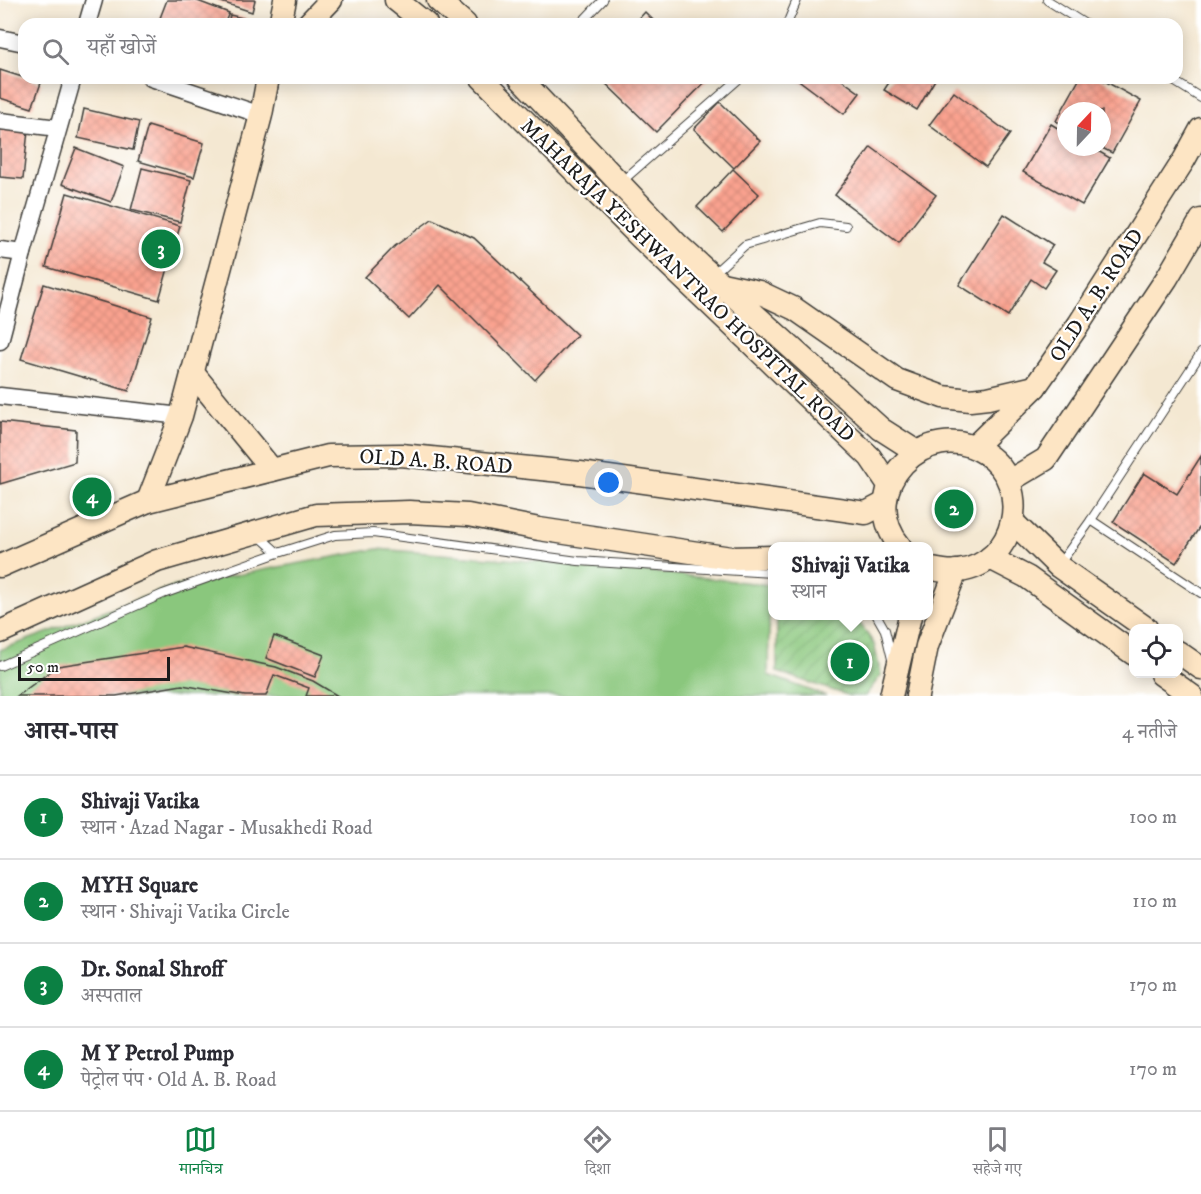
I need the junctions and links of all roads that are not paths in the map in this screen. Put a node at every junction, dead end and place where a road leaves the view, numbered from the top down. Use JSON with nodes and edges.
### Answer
{"nodes":[{"id":1,"x":94,"y":0,"type":"edge"},
{"id":2,"x":285,"y":0,"type":"edge"},
{"id":3,"x":331,"y":0,"type":"edge"},
{"id":4,"x":396,"y":0,"type":"edge"},
{"id":5,"x":438,"y":0,"type":"edge"},
{"id":6,"x":603,"y":0,"type":"edge"},
{"id":7,"x":797,"y":0,"type":"edge"},
{"id":8,"x":1047,"y":0,"type":"edge"},
{"id":9,"x":89,"y":18,"type":"edge"},
{"id":10,"x":281,"y":18,"type":"edge"},
{"id":11,"x":314,"y":18,"type":"edge"},
{"id":12,"x":418,"y":18,"type":"edge"},
{"id":13,"x":458,"y":18,"type":"edge"},
{"id":14,"x":586,"y":18,"type":"edge"},
{"id":15,"x":790,"y":18,"type":"edge"},
{"id":16,"x":1076,"y":18,"type":"edge"},
{"id":17,"x":0,"y":38,"type":"edge"},
{"id":18,"x":18,"y":42,"type":"edge"},
{"id":19,"x":71,"y":84,"type":"edge"},
{"id":20,"x":172,"y":84,"type":"edge"},
{"id":21,"x":267,"y":84,"type":"edge"},
{"id":22,"x":273,"y":84,"type":"edge"},
{"id":23,"x":488,"y":84,"type":"edge"},
{"id":24,"x":529,"y":84,"type":"edge"},
{"id":25,"x":733,"y":84,"type":"edge"},
{"id":26,"x":1179,"y":84,"type":"edge"},
{"id":27,"x":1201,"y":98,"type":"edge"},
{"id":28,"x":262,"y":110,"type":"junction"},
{"id":29,"x":0,"y":121,"type":"edge"},
{"id":30,"x":58,"y":128,"type":"junction"},
{"id":31,"x":1201,"y":129,"type":"edge"},
{"id":32,"x":620,"y":183,"type":"junction"},
{"id":33,"x":1201,"y":220,"type":"edge"},
{"id":34,"x":846,"y":226,"type":"dead end"},
{"id":35,"x":0,"y":250,"type":"edge"},
{"id":36,"x":22,"y":253,"type":"junction"},
{"id":37,"x":716,"y":280,"type":"junction"},
{"id":38,"x":0,"y":341,"type":"edge"},
{"id":39,"x":1201,"y":353,"type":"edge"},
{"id":40,"x":192,"y":372,"type":"junction"},
{"id":41,"x":1035,"y":387,"type":"junction"},
{"id":42,"x":0,"y":396,"type":"edge"},
{"id":43,"x":181,"y":416,"type":"junction"},
{"id":44,"x":974,"y":447,"type":"junction"},
{"id":45,"x":917,"y":452,"type":"junction"},
{"id":46,"x":272,"y":470,"type":"junction"},
{"id":47,"x":1009,"y":481,"type":"junction"},
{"id":48,"x":887,"y":494,"type":"junction"},
{"id":49,"x":148,"y":501,"type":"junction"},
{"id":50,"x":1091,"y":520,"type":"junction"},
{"id":51,"x":1013,"y":522,"type":"junction"},
{"id":52,"x":255,"y":532,"type":"junction"},
{"id":53,"x":897,"y":542,"type":"edge"},
{"id":54,"x":278,"y":553,"type":"junction"},
{"id":55,"x":768,"y":557,"type":"edge"},
{"id":56,"x":990,"y":558,"type":"junction"},
{"id":57,"x":0,"y":566,"type":"edge"},
{"id":58,"x":1058,"y":566,"type":"junction"},
{"id":59,"x":933,"y":569,"type":"edge"},
{"id":60,"x":956,"y":571,"type":"junction"},
{"id":61,"x":768,"y":573,"type":"edge"},
{"id":62,"x":1201,"y":593,"type":"edge"},
{"id":63,"x":880,"y":620,"type":"edge"},
{"id":64,"x":909,"y":620,"type":"edge"},
{"id":65,"x":1140,"y":624,"type":"edge"},
{"id":66,"x":0,"y":632,"type":"edge"},
{"id":67,"x":1129,"y":650,"type":"edge"},
{"id":68,"x":1183,"y":655,"type":"edge"},
{"id":69,"x":0,"y":666,"type":"edge"},
{"id":70,"x":1201,"y":668,"type":"edge"},
{"id":71,"x":896,"y":671,"type":"junction"},
{"id":72,"x":1167,"y":678,"type":"edge"},
{"id":73,"x":891,"y":696,"type":"edge"},
{"id":74,"x":918,"y":696,"type":"edge"},
{"id":75,"x":1192,"y":696,"type":"edge"}],
"edges":[{"from":1,"to":9,"type":"street"},
{"from":2,"to":10,"type":"main road"},
{"from":3,"to":11,"type":"main road"},
{"from":4,"to":12,"type":"main road"},
{"from":5,"to":13,"type":"main road"},
{"from":6,"to":14,"type":"lane"},
{"from":7,"to":15,"type":"lane"},
{"from":8,"to":16,"type":"lane"},
{"from":17,"to":18,"type":"street"},
{"from":19,"to":30,"type":"street"},
{"from":20,"to":28,"type":"street"},
{"from":21,"to":28,"type":"main road"},
{"from":22,"to":28,"type":"main road"},
{"from":23,"to":48,"type":"main road","name":"MAHARAJA YESHWANTRAO HOSPITAL ROAD"},
{"from":24,"to":32,"type":"main road","name":"MAHARAJA YESHWANTRAO HOSPITAL ROAD"},
{"from":25,"to":32,"type":"lane"},
{"from":26,"to":27,"type":"lane"},
{"from":28,"to":40,"type":"main road"},
{"from":29,"to":30,"type":"street"},
{"from":30,"to":36,"type":"street"},
{"from":31,"to":41,"type":"main road","name":"OLD A. B. ROAD"},
{"from":32,"to":37,"type":"main road","name":"MAHARAJA YESHWANTRAO HOSPITAL ROAD"},
{"from":33,"to":47,"type":"main road"},
{"from":34,"to":37,"type":"lane"},
{"from":35,"to":36,"type":"street"},
{"from":36,"to":38,"type":"street"},
{"from":37,"to":41,"type":"main road"},
{"from":37,"to":45,"type":"main road","name":"MAHARAJA YESHWANTRAO HOSPITAL ROAD"},
{"from":39,"to":50,"type":"lane"},
{"from":40,"to":43,"type":"main road"},
{"from":40,"to":46,"type":"main road"},
{"from":41,"to":44,"type":"main road","name":"OLD A. B. ROAD"},
{"from":42,"to":43,"type":"street"},
{"from":43,"to":49,"type":"main road"},
{"from":44,"to":45,"type":"main road"},
{"from":44,"to":47,"type":"main road"},
{"from":45,"to":48,"type":"main road"},
{"from":46,"to":48,"type":"main road","name":"OLD A. B. ROAD"},
{"from":46,"to":49,"type":"main road","name":"OLD A. B. ROAD"},
{"from":47,"to":51,"type":"main road"},
{"from":48,"to":53,"type":"main road"},
{"from":49,"to":57,"type":"main road","name":"OLD A. B. ROAD"},
{"from":50,"to":58,"type":"lane"},
{"from":50,"to":62,"type":"lane"},
{"from":51,"to":56,"type":"main road"},
{"from":51,"to":58,"type":"main road"},
{"from":52,"to":54,"type":"lane"},
{"from":52,"to":55,"type":"main road"},
{"from":52,"to":66,"type":"main road"},
{"from":54,"to":61,"type":"lane"},
{"from":54,"to":69,"type":"lane"},
{"from":56,"to":60,"type":"main road"},
{"from":56,"to":67,"type":"main road"},
{"from":58,"to":65,"type":"main road"},
{"from":59,"to":60,"type":"main road"},
{"from":60,"to":74,"type":"main road"},
{"from":63,"to":71,"type":"lane"},
{"from":64,"to":71,"type":"main road"},
{"from":68,"to":70,"type":"main road"},
{"from":71,"to":73,"type":"main road"},
{"from":72,"to":75,"type":"main road"}]}
